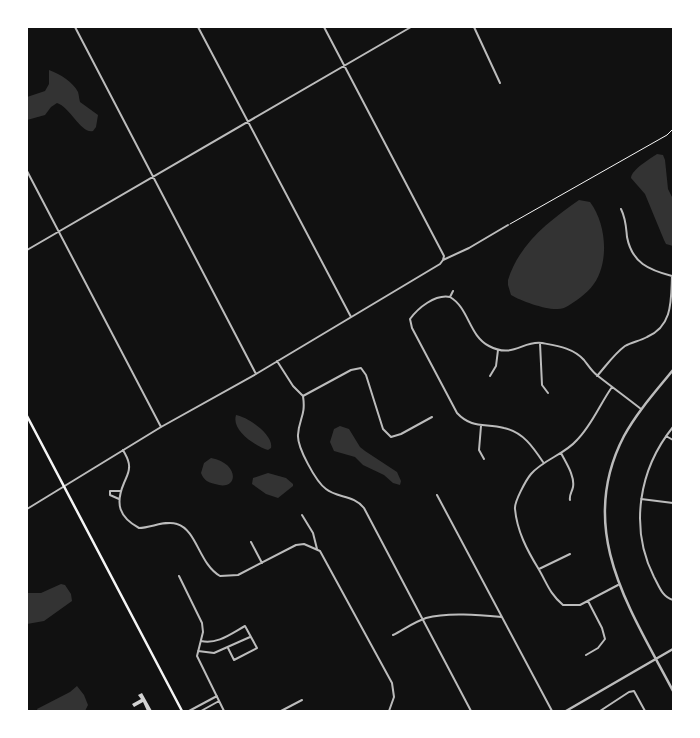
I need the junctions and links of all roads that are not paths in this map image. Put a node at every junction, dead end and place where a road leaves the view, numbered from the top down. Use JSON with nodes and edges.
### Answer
{"nodes":[{"id":1,"x":75,"y":27,"type":"edge"},
{"id":2,"x":198,"y":27,"type":"edge"},
{"id":3,"x":324,"y":27,"type":"edge"},
{"id":4,"x":412,"y":27,"type":"edge"},
{"id":5,"x":474,"y":27,"type":"edge"},
{"id":6,"x":345,"y":67,"type":"junction"},
{"id":7,"x":500,"y":83,"type":"dead end"},
{"id":8,"x":248,"y":122,"type":"junction"},
{"id":9,"x":27,"y":171,"type":"edge"},
{"id":10,"x":153,"y":177,"type":"junction"},
{"id":11,"x":621,"y":209,"type":"dead end"},
{"id":12,"x":508,"y":224,"type":"road end"},
{"id":13,"x":58,"y":232,"type":"junction"},
{"id":14,"x":27,"y":250,"type":"edge"},
{"id":15,"x":443,"y":260,"type":"junction"},
{"id":16,"x":672,"y":276,"type":"edge"},
{"id":17,"x":453,"y":291,"type":"dead end"},
{"id":18,"x":450,"y":297,"type":"junction"},
{"id":19,"x":351,"y":316,"type":"junction"},
{"id":20,"x":540,"y":343,"type":"junction"},
{"id":21,"x":498,"y":350,"type":"junction"},
{"id":22,"x":277,"y":361,"type":"junction"},
{"id":23,"x":673,"y":370,"type":"edge"},
{"id":24,"x":256,"y":374,"type":"junction"},
{"id":25,"x":490,"y":376,"type":"dead end"},
{"id":26,"x":597,"y":376,"type":"junction"},
{"id":27,"x":612,"y":386,"type":"junction"},
{"id":28,"x":548,"y":393,"type":"dead end"},
{"id":29,"x":303,"y":396,"type":"junction"},
{"id":30,"x":642,"y":409,"type":"junction"},
{"id":31,"x":27,"y":416,"type":"edge"},
{"id":32,"x":432,"y":418,"type":"dead end"},
{"id":33,"x":481,"y":426,"type":"junction"},
{"id":34,"x":673,"y":426,"type":"edge"},
{"id":35,"x":161,"y":427,"type":"junction"},
{"id":36,"x":666,"y":436,"type":"junction"},
{"id":37,"x":673,"y":440,"type":"edge"},
{"id":38,"x":123,"y":450,"type":"junction"},
{"id":39,"x":561,"y":453,"type":"junction"},
{"id":40,"x":484,"y":459,"type":"dead end"},
{"id":41,"x":543,"y":462,"type":"junction"},
{"id":42,"x":63,"y":487,"type":"junction"},
{"id":43,"x":121,"y":491,"type":"junction"},
{"id":44,"x":437,"y":495,"type":"dead end"},
{"id":45,"x":119,"y":499,"type":"junction"},
{"id":46,"x":641,"y":499,"type":"junction"},
{"id":47,"x":570,"y":500,"type":"dead end"},
{"id":48,"x":673,"y":503,"type":"edge"},
{"id":49,"x":27,"y":509,"type":"edge"},
{"id":50,"x":302,"y":515,"type":"dead end"},
{"id":51,"x":251,"y":542,"type":"dead end"},
{"id":52,"x":317,"y":548,"type":"junction"},
{"id":53,"x":570,"y":554,"type":"dead end"},
{"id":54,"x":262,"y":563,"type":"junction"},
{"id":55,"x":539,"y":569,"type":"junction"},
{"id":56,"x":179,"y":576,"type":"dead end"},
{"id":57,"x":618,"y":585,"type":"junction"},
{"id":58,"x":672,"y":599,"type":"edge"},
{"id":59,"x":588,"y":601,"type":"junction"},
{"id":60,"x":502,"y":617,"type":"junction"},
{"id":61,"x":424,"y":619,"type":"junction"},
{"id":62,"x":393,"y":635,"type":"dead end"},
{"id":63,"x":251,"y":637,"type":"junction"},
{"id":64,"x":201,"y":641,"type":"junction"},
{"id":65,"x":228,"y":648,"type":"junction"},
{"id":66,"x":673,"y":648,"type":"edge"},
{"id":67,"x":198,"y":651,"type":"junction"},
{"id":68,"x":586,"y":655,"type":"dead end"},
{"id":69,"x":656,"y":658,"type":"junction"},
{"id":70,"x":673,"y":691,"type":"edge"},
{"id":71,"x":217,"y":696,"type":"junction"},
{"id":72,"x":302,"y":700,"type":"dead end"},
{"id":73,"x":219,"y":701,"type":"junction"},
{"id":74,"x":287,"y":708,"type":"junction"},
{"id":75,"x":182,"y":711,"type":"edge"},
{"id":76,"x":189,"y":711,"type":"edge"},
{"id":77,"x":201,"y":711,"type":"edge"},
{"id":78,"x":224,"y":711,"type":"edge"},
{"id":79,"x":281,"y":711,"type":"edge"},
{"id":80,"x":289,"y":711,"type":"edge"},
{"id":81,"x":388,"y":711,"type":"edge"},
{"id":82,"x":471,"y":711,"type":"edge"},
{"id":83,"x":552,"y":711,"type":"edge"},
{"id":84,"x":566,"y":711,"type":"edge"},
{"id":85,"x":600,"y":711,"type":"edge"},
{"id":86,"x":645,"y":711,"type":"edge"}],
"edges":[{"from":1,"to":10,"type":"street"},
{"from":2,"to":8,"type":"street"},
{"from":3,"to":6,"type":"street"},
{"from":4,"to":6,"type":"street"},
{"from":5,"to":7,"type":"street"},
{"from":6,"to":8,"type":"street"},
{"from":6,"to":15,"type":"street"},
{"from":8,"to":10,"type":"street"},
{"from":8,"to":19,"type":"street"},
{"from":9,"to":13,"type":"street"},
{"from":10,"to":13,"type":"street"},
{"from":10,"to":24,"type":"street"},
{"from":11,"to":16,"type":"street"},
{"from":12,"to":15,"type":"street"},
{"from":13,"to":14,"type":"street"},
{"from":13,"to":35,"type":"street"},
{"from":15,"to":19,"type":"street"},
{"from":16,"to":26,"type":"street"},
{"from":17,"to":18,"type":"street"},
{"from":18,"to":21,"type":"street"},
{"from":18,"to":33,"type":"street"},
{"from":19,"to":22,"type":"street"},
{"from":20,"to":21,"type":"street"},
{"from":20,"to":26,"type":"street"},
{"from":20,"to":28,"type":"street"},
{"from":21,"to":25,"type":"street"},
{"from":22,"to":24,"type":"street"},
{"from":22,"to":29,"type":"street"},
{"from":23,"to":30,"type":"street"},
{"from":24,"to":35,"type":"street"},
{"from":26,"to":27,"type":"street"},
{"from":27,"to":30,"type":"street"},
{"from":27,"to":39,"type":"street"},
{"from":29,"to":32,"type":"street"},
{"from":29,"to":61,"type":"street"},
{"from":30,"to":57,"type":"street"},
{"from":31,"to":42,"type":"main road"},
{"from":33,"to":40,"type":"street"},
{"from":33,"to":41,"type":"street"},
{"from":34,"to":36,"type":"street"},
{"from":35,"to":38,"type":"street"},
{"from":36,"to":37,"type":"street"},
{"from":36,"to":46,"type":"street"},
{"from":38,"to":42,"type":"street"},
{"from":38,"to":43,"type":"street"},
{"from":39,"to":41,"type":"street"},
{"from":39,"to":47,"type":"street"},
{"from":41,"to":55,"type":"street"},
{"from":42,"to":49,"type":"street"},
{"from":42,"to":75,"type":"main road"},
{"from":43,"to":45,"type":"street"},
{"from":43,"to":45,"type":"street"},
{"from":44,"to":60,"type":"street"},
{"from":45,"to":54,"type":"street"},
{"from":46,"to":48,"type":"street"},
{"from":46,"to":58,"type":"street"},
{"from":50,"to":52,"type":"street"},
{"from":51,"to":54,"type":"street"},
{"from":52,"to":54,"type":"street"},
{"from":52,"to":81,"type":"street"},
{"from":53,"to":55,"type":"street"},
{"from":55,"to":59,"type":"street"},
{"from":56,"to":64,"type":"street"},
{"from":57,"to":59,"type":"street"},
{"from":57,"to":69,"type":"street"},
{"from":59,"to":68,"type":"street"},
{"from":60,"to":61,"type":"street"},
{"from":60,"to":83,"type":"street"},
{"from":61,"to":62,"type":"street"},
{"from":61,"to":82,"type":"street"},
{"from":63,"to":64,"type":"street"},
{"from":63,"to":65,"type":"street"},
{"from":63,"to":65,"type":"street"},
{"from":64,"to":67,"type":"street"},
{"from":65,"to":67,"type":"street"},
{"from":66,"to":69,"type":"street"},
{"from":67,"to":71,"type":"street"},
{"from":69,"to":70,"type":"street"},
{"from":69,"to":84,"type":"street"},
{"from":71,"to":73,"type":"street"},
{"from":71,"to":76,"type":"street"},
{"from":72,"to":74,"type":"street"},
{"from":73,"to":77,"type":"street"},
{"from":73,"to":78,"type":"street"},
{"from":74,"to":79,"type":"street"},
{"from":74,"to":80,"type":"street"},
{"from":85,"to":86,"type":"street"}]}
